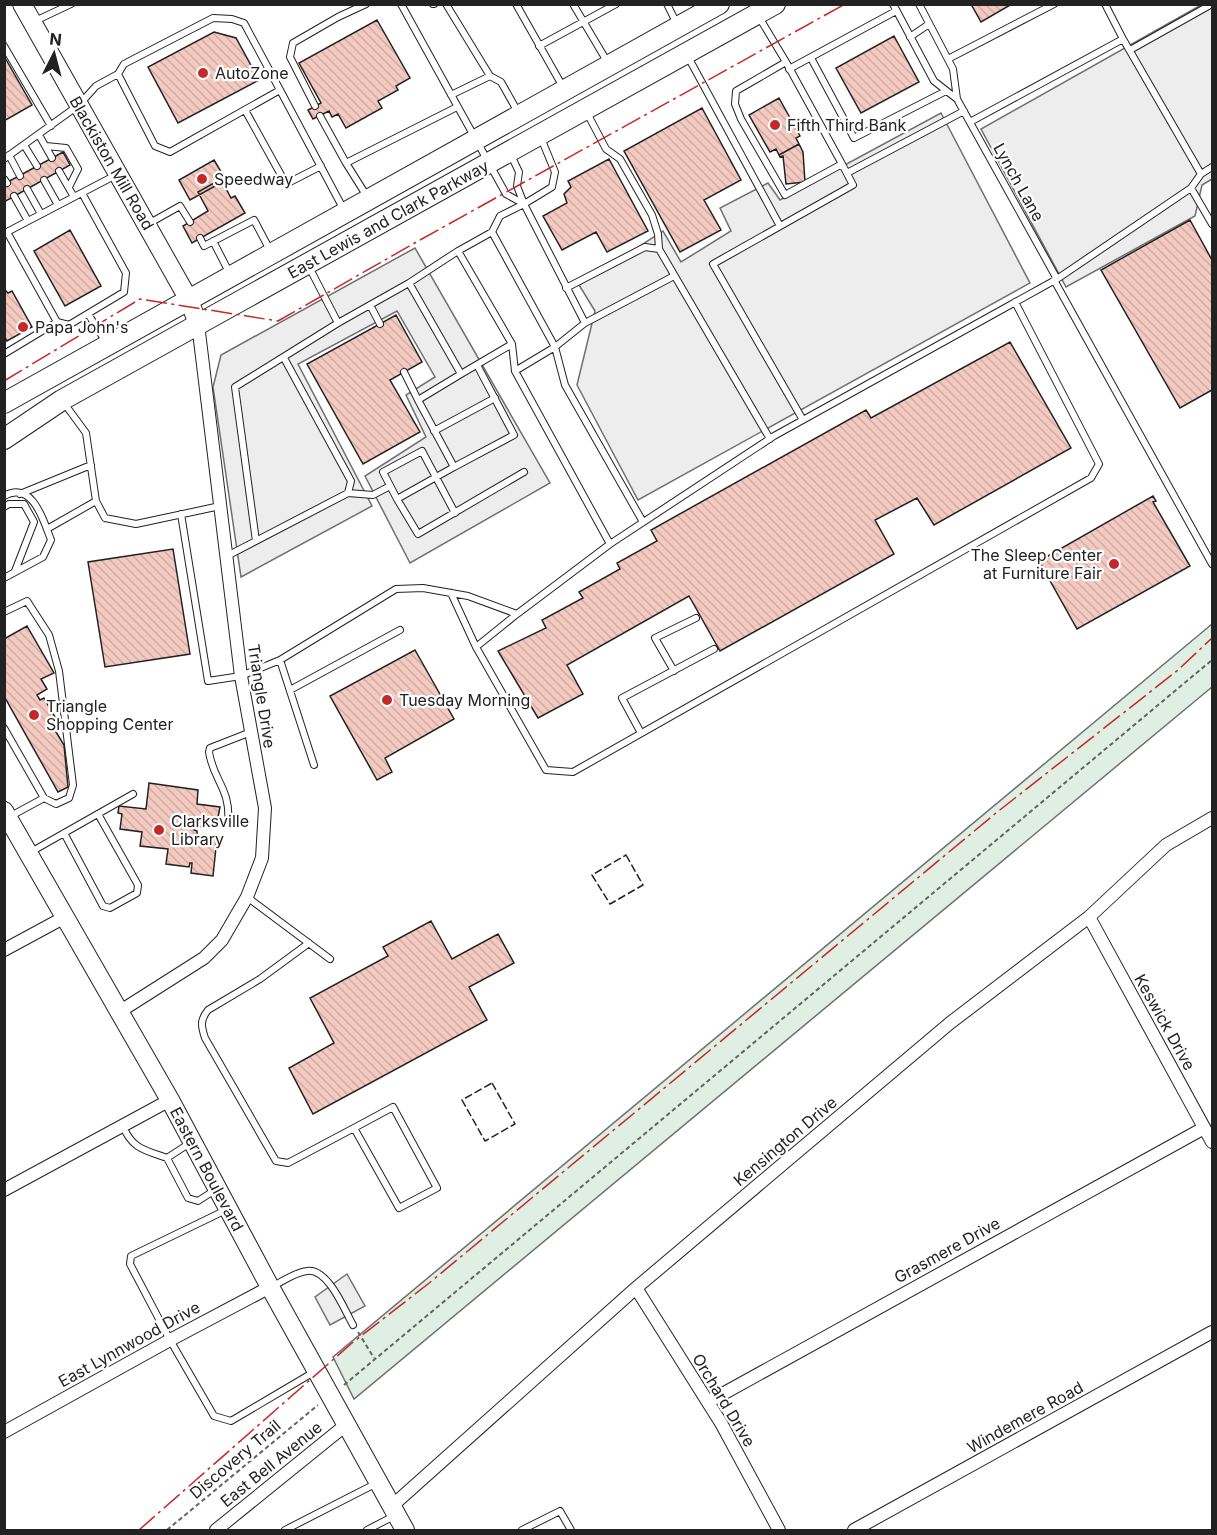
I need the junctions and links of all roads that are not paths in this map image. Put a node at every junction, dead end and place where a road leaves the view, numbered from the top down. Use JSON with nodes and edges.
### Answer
{"nodes":[{"id":1,"x":22,"y":4,"type":"edge"},
{"id":2,"x":71,"y":4,"type":"edge"},
{"id":3,"x":366,"y":4,"type":"edge"},
{"id":4,"x":401,"y":4,"type":"edge"},
{"id":5,"x":446,"y":4,"type":"edge"},
{"id":6,"x":516,"y":4,"type":"edge"},
{"id":7,"x":573,"y":4,"type":"edge"},
{"id":8,"x":616,"y":4,"type":"edge"},
{"id":9,"x":667,"y":4,"type":"edge"},
{"id":10,"x":919,"y":4,"type":"edge"},
{"id":11,"x":1054,"y":4,"type":"edge"},
{"id":12,"x":1114,"y":4,"type":"edge"},
{"id":13,"x":1212,"y":4,"type":"edge"},
{"id":14,"x":715,"y":5,"type":"edge"},
{"id":15,"x":1106,"y":6,"type":"edge"},
{"id":16,"x":895,"y":8,"type":"edge"},
{"id":17,"x":766,"y":9,"type":"edge"},
{"id":18,"x":583,"y":22,"type":"junction"},
{"id":19,"x":32,"y":23,"type":"junction"},
{"id":20,"x":929,"y":24,"type":"junction"},
{"id":21,"x":679,"y":27,"type":"junction"},
{"id":22,"x":910,"y":37,"type":"junction"},
{"id":23,"x":1123,"y":39,"type":"junction"},
{"id":24,"x":4,"y":46,"type":"edge"},
{"id":25,"x":539,"y":46,"type":"junction"},
{"id":26,"x":1130,"y":50,"type":"junction"},
{"id":27,"x":687,"y":54,"type":"junction"},
{"id":28,"x":811,"y":58,"type":"junction"},
{"id":29,"x":948,"y":59,"type":"junction"},
{"id":30,"x":786,"y":62,"type":"junction"},
{"id":31,"x":610,"y":65,"type":"junction"},
{"id":32,"x":789,"y":69,"type":"junction"},
{"id":33,"x":118,"y":74,"type":"junction"},
{"id":34,"x":490,"y":76,"type":"junction"},
{"id":35,"x":280,"y":90,"type":"junction"},
{"id":36,"x":565,"y":90,"type":"junction"},
{"id":37,"x":946,"y":91,"type":"junction"},
{"id":38,"x":451,"y":95,"type":"junction"},
{"id":39,"x":957,"y":99,"type":"junction"},
{"id":40,"x":79,"y":105,"type":"junction"},
{"id":41,"x":315,"y":106,"type":"dead end"},
{"id":42,"x":457,"y":107,"type":"junction"},
{"id":43,"x":245,"y":110,"type":"junction"},
{"id":44,"x":585,"y":110,"type":"junction"},
{"id":45,"x":964,"y":111,"type":"junction"},
{"id":46,"x":320,"y":116,"type":"dead end"},
{"id":47,"x":520,"y":116,"type":"junction"},
{"id":48,"x":970,"y":122,"type":"junction"},
{"id":49,"x":51,"y":126,"type":"junction"},
{"id":50,"x":39,"y":135,"type":"junction"},
{"id":51,"x":540,"y":135,"type":"junction"},
{"id":52,"x":475,"y":140,"type":"junction"},
{"id":53,"x":24,"y":145,"type":"junction"},
{"id":54,"x":46,"y":147,"type":"junction"},
{"id":55,"x":510,"y":152,"type":"junction"},
{"id":56,"x":7,"y":157,"type":"edge"},
{"id":57,"x":52,"y":158,"type":"dead end"},
{"id":58,"x":490,"y":163,"type":"junction"},
{"id":59,"x":346,"y":164,"type":"junction"},
{"id":60,"x":842,"y":164,"type":"junction"},
{"id":61,"x":37,"y":166,"type":"dead end"},
{"id":62,"x":321,"y":166,"type":"junction"},
{"id":63,"x":1212,"y":167,"type":"edge"},
{"id":64,"x":60,"y":171,"type":"dead end"},
{"id":65,"x":847,"y":173,"type":"junction"},
{"id":66,"x":1201,"y":174,"type":"junction"},
{"id":67,"x":117,"y":175,"type":"junction"},
{"id":68,"x":20,"y":176,"type":"dead end"},
{"id":69,"x":44,"y":180,"type":"dead end"},
{"id":70,"x":69,"y":187,"type":"junction"},
{"id":71,"x":1191,"y":188,"type":"junction"},
{"id":72,"x":27,"y":189,"type":"dead end"},
{"id":73,"x":82,"y":193,"type":"junction"},
{"id":74,"x":14,"y":196,"type":"dead end"},
{"id":75,"x":74,"y":197,"type":"junction"},
{"id":76,"x":369,"y":200,"type":"junction"},
{"id":77,"x":524,"y":204,"type":"junction"},
{"id":78,"x":58,"y":206,"type":"junction"},
{"id":79,"x":345,"y":213,"type":"junction"},
{"id":80,"x":41,"y":214,"type":"junction"},
{"id":81,"x":28,"y":221,"type":"junction"},
{"id":82,"x":190,"y":222,"type":"dead end"},
{"id":83,"x":1212,"y":224,"type":"edge"},
{"id":84,"x":147,"y":225,"type":"junction"},
{"id":85,"x":780,"y":226,"type":"junction"},
{"id":86,"x":6,"y":232,"type":"edge"},
{"id":87,"x":492,"y":232,"type":"junction"},
{"id":88,"x":200,"y":238,"type":"dead end"},
{"id":89,"x":213,"y":241,"type":"junction"},
{"id":90,"x":659,"y":249,"type":"junction"},
{"id":91,"x":458,"y":251,"type":"junction"},
{"id":92,"x":272,"y":254,"type":"junction"},
{"id":93,"x":307,"y":264,"type":"junction"},
{"id":94,"x":231,"y":276,"type":"junction"},
{"id":95,"x":674,"y":276,"type":"junction"},
{"id":96,"x":1055,"y":279,"type":"junction"},
{"id":97,"x":408,"y":283,"type":"junction"},
{"id":98,"x":567,"y":288,"type":"junction"},
{"id":99,"x":189,"y":300,"type":"junction"},
{"id":100,"x":1015,"y":302,"type":"junction"},
{"id":101,"x":370,"y":305,"type":"junction"},
{"id":102,"x":88,"y":314,"type":"junction"},
{"id":103,"x":57,"y":322,"type":"junction"},
{"id":104,"x":338,"y":323,"type":"junction"},
{"id":105,"x":585,"y":323,"type":"junction"},
{"id":106,"x":198,"y":324,"type":"junction"},
{"id":107,"x":380,"y":324,"type":"dead end"},
{"id":108,"x":512,"y":344,"type":"junction"},
{"id":109,"x":108,"y":345,"type":"junction"},
{"id":110,"x":555,"y":347,"type":"junction"},
{"id":111,"x":4,"y":354,"type":"edge"},
{"id":112,"x":284,"y":358,"type":"junction"},
{"id":113,"x":477,"y":365,"type":"junction"},
{"id":114,"x":514,"y":370,"type":"junction"},
{"id":115,"x":404,"y":372,"type":"dead end"},
{"id":116,"x":461,"y":374,"type":"junction"},
{"id":117,"x":495,"y":398,"type":"junction"},
{"id":118,"x":6,"y":400,"type":"edge"},
{"id":119,"x":62,"y":400,"type":"junction"},
{"id":120,"x":418,"y":400,"type":"junction"},
{"id":121,"x":803,"y":420,"type":"junction"},
{"id":122,"x":434,"y":431,"type":"junction"},
{"id":123,"x":4,"y":439,"type":"edge"},
{"id":124,"x":770,"y":439,"type":"junction"},
{"id":125,"x":91,"y":465,"type":"junction"},
{"id":126,"x":454,"y":467,"type":"junction"},
{"id":127,"x":524,"y":472,"type":"dead end"},
{"id":128,"x":436,"y":477,"type":"junction"},
{"id":129,"x":390,"y":486,"type":"junction"},
{"id":130,"x":348,"y":493,"type":"junction"},
{"id":131,"x":20,"y":494,"type":"junction"},
{"id":132,"x":4,"y":496,"type":"edge"},
{"id":133,"x":397,"y":500,"type":"junction"},
{"id":134,"x":96,"y":501,"type":"junction"},
{"id":135,"x":220,"y":506,"type":"junction"},
{"id":136,"x":4,"y":507,"type":"edge"},
{"id":137,"x":455,"y":513,"type":"junction"},
{"id":138,"x":181,"y":514,"type":"junction"},
{"id":139,"x":643,"y":522,"type":"junction"},
{"id":140,"x":47,"y":529,"type":"junction"},
{"id":141,"x":256,"y":541,"type":"junction"},
{"id":142,"x":610,"y":544,"type":"junction"},
{"id":143,"x":226,"y":556,"type":"junction"},
{"id":144,"x":1212,"y":564,"type":"edge"},
{"id":145,"x":15,"y":572,"type":"junction"},
{"id":146,"x":4,"y":578,"type":"edge"},
{"id":147,"x":451,"y":593,"type":"junction"},
{"id":148,"x":4,"y":612,"type":"edge"},
{"id":149,"x":517,"y":614,"type":"junction"},
{"id":150,"x":696,"y":618,"type":"dead end"},
{"id":151,"x":400,"y":630,"type":"dead end"},
{"id":152,"x":476,"y":647,"type":"junction"},
{"id":153,"x":714,"y":649,"type":"dead end"},
{"id":154,"x":280,"y":660,"type":"junction"},
{"id":155,"x":674,"y":671,"type":"junction"},
{"id":156,"x":241,"y":676,"type":"junction"},
{"id":157,"x":290,"y":690,"type":"junction"},
{"id":158,"x":4,"y":728,"type":"edge"},
{"id":159,"x":251,"y":732,"type":"junction"},
{"id":160,"x":641,"y":733,"type":"junction"},
{"id":161,"x":314,"y":765,"type":"dead end"},
{"id":162,"x":133,"y":794,"type":"dead end"},
{"id":163,"x":44,"y":798,"type":"junction"},
{"id":164,"x":7,"y":814,"type":"edge"},
{"id":165,"x":98,"y":814,"type":"junction"},
{"id":166,"x":1212,"y":818,"type":"edge"},
{"id":167,"x":228,"y":822,"type":"dead end"},
{"id":168,"x":64,"y":834,"type":"junction"},
{"id":169,"x":29,"y":853,"type":"junction"},
{"id":170,"x":247,"y":897,"type":"junction"},
{"id":171,"x":65,"y":917,"type":"junction"},
{"id":172,"x":1089,"y":917,"type":"junction"},
{"id":173,"x":309,"y":943,"type":"junction"},
{"id":174,"x":4,"y":950,"type":"edge"},
{"id":175,"x":330,"y":959,"type":"dead end"},
{"id":176,"x":119,"y":1012,"type":"junction"},
{"id":177,"x":170,"y":1100,"type":"junction"},
{"id":178,"x":123,"y":1126,"type":"junction"},
{"id":179,"x":354,"y":1128,"type":"junction"},
{"id":180,"x":1204,"y":1128,"type":"junction"},
{"id":181,"x":193,"y":1142,"type":"junction"},
{"id":182,"x":1212,"y":1142,"type":"edge"},
{"id":183,"x":167,"y":1158,"type":"junction"},
{"id":184,"x":219,"y":1188,"type":"junction"},
{"id":185,"x":4,"y":1190,"type":"edge"},
{"id":186,"x":229,"y":1209,"type":"junction"},
{"id":187,"x":270,"y":1287,"type":"junction"},
{"id":188,"x":636,"y":1288,"type":"junction"},
{"id":189,"x":353,"y":1325,"type":"road end"},
{"id":190,"x":1212,"y":1332,"type":"edge"},
{"id":191,"x":170,"y":1340,"type":"junction"},
{"id":192,"x":316,"y":1371,"type":"junction"},
{"id":193,"x":708,"y":1402,"type":"junction"},
{"id":194,"x":347,"y":1424,"type":"junction"},
{"id":195,"x":4,"y":1432,"type":"edge"},
{"id":196,"x":378,"y":1482,"type":"junction"},
{"id":197,"x":398,"y":1517,"type":"edge"},
{"id":198,"x":231,"y":1526,"type":"edge"},
{"id":199,"x":216,"y":1530,"type":"edge"},
{"id":200,"x":285,"y":1530,"type":"edge"},
{"id":201,"x":367,"y":1530,"type":"edge"},
{"id":202,"x":522,"y":1530,"type":"edge"},
{"id":203,"x":572,"y":1530,"type":"edge"},
{"id":204,"x":779,"y":1530,"type":"edge"},
{"id":205,"x":854,"y":1530,"type":"edge"}],
"edges":[{"from":1,"to":19,"type":"main road","name":"Blackiston Mill Road"},
{"from":2,"to":19,"type":"lane"},
{"from":3,"to":41,"type":"lane"},
{"from":4,"to":38,"type":"lane"},
{"from":5,"to":34,"type":"lane"},
{"from":6,"to":25,"type":"lane"},
{"from":7,"to":18,"type":"lane"},
{"from":8,"to":18,"type":"lane"},
{"from":9,"to":21,"type":"lane"},
{"from":10,"to":20,"type":"lane","name":"Lynch Lane"},
{"from":11,"to":29,"type":"lane"},
{"from":12,"to":15,"type":"lane"},
{"from":13,"to":26,"type":"lane"},
{"from":14,"to":21,"type":"main road","name":"East Lewis and Clark Parkway"},
{"from":15,"to":23,"type":"lane"},
{"from":16,"to":22,"type":"lane","name":"Lynch Lane"},
{"from":16,"to":28,"type":"lane"},
{"from":17,"to":27,"type":"main road","name":"East Lewis and Clark Parkway"},
{"from":17,"to":30,"type":"lane"},
{"from":18,"to":25,"type":"lane"},
{"from":18,"to":31,"type":"lane"},
{"from":19,"to":40,"type":"main road","name":"Blackiston Mill Road"},
{"from":20,"to":22,"type":"lane"},
{"from":20,"to":29,"type":"lane","name":"Lynch Lane"},
{"from":21,"to":31,"type":"main road","name":"East Lewis and Clark Parkway"},
{"from":22,"to":37,"type":"lane","name":"Lynch Lane"},
{"from":23,"to":26,"type":"lane"},
{"from":23,"to":48,"type":"lane"},
{"from":24,"to":49,"type":"lane"},
{"from":25,"to":36,"type":"lane"},
{"from":26,"to":66,"type":"lane"},
{"from":27,"to":44,"type":"main road","name":"East Lewis and Clark Parkway"},
{"from":27,"to":85,"type":"lane"},
{"from":28,"to":32,"type":"lane"},
{"from":28,"to":37,"type":"lane"},
{"from":29,"to":39,"type":"lane","name":"Lynch Lane"},
{"from":30,"to":32,"type":"lane"},
{"from":30,"to":60,"type":"lane"},
{"from":31,"to":36,"type":"main road","name":"East Lewis and Clark Parkway"},
{"from":32,"to":60,"type":"lane"},
{"from":33,"to":35,"type":"lane"},
{"from":33,"to":40,"type":"lane"},
{"from":33,"to":43,"type":"lane"},
{"from":34,"to":38,"type":"lane"},
{"from":34,"to":47,"type":"lane"},
{"from":35,"to":43,"type":"lane"},
{"from":35,"to":62,"type":"lane"},
{"from":36,"to":47,"type":"main road","name":"East Lewis and Clark Parkway"},
{"from":37,"to":39,"type":"lane","name":"Lynch Lane"},
{"from":38,"to":42,"type":"lane"},
{"from":39,"to":45,"type":"lane","name":"Lynch Lane"},
{"from":40,"to":49,"type":"lane"},
{"from":40,"to":67,"type":"main road","name":"Blackiston Mill Road"},
{"from":42,"to":52,"type":"lane"},
{"from":42,"to":59,"type":"lane"},
{"from":43,"to":62,"type":"lane"},
{"from":44,"to":51,"type":"main road","name":"East Lewis and Clark Parkway"},
{"from":44,"to":90,"type":"lane"},
{"from":45,"to":48,"type":"lane","name":"Lynch Lane"},
{"from":45,"to":65,"type":"lane"},
{"from":46,"to":59,"type":"lane"},
{"from":47,"to":52,"type":"main road","name":"East Lewis and Clark Parkway"},
{"from":48,"to":96,"type":"lane","name":"Lynch Lane"},
{"from":49,"to":50,"type":"lane"},
{"from":50,"to":53,"type":"lane"},
{"from":50,"to":54,"type":"lane"},
{"from":51,"to":55,"type":"main road","name":"East Lewis and Clark Parkway"},
{"from":51,"to":77,"type":"lane"},
{"from":52,"to":58,"type":"lane"},
{"from":52,"to":76,"type":"main road","name":"East Lewis and Clark Parkway"},
{"from":53,"to":56,"type":"lane"},
{"from":53,"to":61,"type":"lane"},
{"from":54,"to":57,"type":"lane"},
{"from":54,"to":70,"type":"lane"},
{"from":55,"to":58,"type":"main road","name":"East Lewis and Clark Parkway"},
{"from":55,"to":77,"type":"lane"},
{"from":56,"to":68,"type":"lane"},
{"from":58,"to":77,"type":"lane"},
{"from":58,"to":93,"type":"main road","name":"East Lewis and Clark Parkway"},
{"from":59,"to":76,"type":"lane"},
{"from":60,"to":65,"type":"lane"},
{"from":62,"to":79,"type":"lane"},
{"from":63,"to":66,"type":"lane"},
{"from":64,"to":70,"type":"lane"},
{"from":65,"to":85,"type":"lane"},
{"from":66,"to":71,"type":"lane"},
{"from":67,"to":73,"type":"lane"},
{"from":67,"to":84,"type":"main road","name":"Blackiston Mill Road"},
{"from":69,"to":78,"type":"lane"},
{"from":70,"to":75,"type":"lane"},
{"from":71,"to":83,"type":"lane"},
{"from":71,"to":96,"type":"lane"},
{"from":72,"to":80,"type":"lane"},
{"from":73,"to":75,"type":"lane"},
{"from":73,"to":102,"type":"lane"},
{"from":74,"to":81,"type":"lane"},
{"from":75,"to":78,"type":"lane"},
{"from":76,"to":79,"type":"main road","name":"East Lewis and Clark Parkway"},
{"from":77,"to":87,"type":"lane"},
{"from":77,"to":98,"type":"lane"},
{"from":78,"to":80,"type":"lane"},
{"from":79,"to":92,"type":"main road","name":"East Lewis and Clark Parkway"},
{"from":80,"to":81,"type":"lane"},
{"from":81,"to":86,"type":"lane"},
{"from":82,"to":84,"type":"lane"},
{"from":84,"to":99,"type":"main road","name":"Blackiston Mill Road"},
{"from":85,"to":121,"type":"lane"},
{"from":86,"to":103,"type":"lane"},
{"from":87,"to":91,"type":"lane"},
{"from":87,"to":110,"type":"lane"},
{"from":88,"to":89,"type":"lane"},
{"from":89,"to":92,"type":"lane"},
{"from":89,"to":94,"type":"lane"},
{"from":90,"to":95,"type":"lane"},
{"from":90,"to":98,"type":"lane"},
{"from":91,"to":97,"type":"lane"},
{"from":91,"to":108,"type":"lane"},
{"from":92,"to":94,"type":"main road","name":"East Lewis and Clark Parkway"},
{"from":93,"to":104,"type":"lane"},
{"from":93,"to":106,"type":"main road","name":"East Lewis and Clark Parkway"},
{"from":94,"to":99,"type":"main road","name":"East Lewis and Clark Parkway"},
{"from":95,"to":105,"type":"lane"},
{"from":95,"to":124,"type":"lane"},
{"from":96,"to":100,"type":"lane"},
{"from":96,"to":144,"type":"lane","name":"Lynch Lane"},
{"from":97,"to":101,"type":"lane"},
{"from":97,"to":116,"type":"lane"},
{"from":98,"to":105,"type":"lane"},
{"from":99,"to":106,"type":"main road","name":"Blackiston Mill Road"},
{"from":99,"to":109,"type":"main road","name":"East Lewis and Clark Parkway"},
{"from":100,"to":121,"type":"lane"},
{"from":100,"to":160,"type":"lane"},
{"from":101,"to":104,"type":"lane"},
{"from":101,"to":107,"type":"lane"},
{"from":102,"to":103,"type":"lane"},
{"from":102,"to":109,"type":"lane"},
{"from":103,"to":111,"type":"lane"},
{"from":104,"to":112,"type":"lane"},
{"from":105,"to":110,"type":"lane"},
{"from":106,"to":119,"type":"main road","name":"East Lewis and Clark Parkway"},
{"from":106,"to":135,"type":"street","name":"Triangle Drive"},
{"from":108,"to":113,"type":"lane"},
{"from":108,"to":114,"type":"lane"},
{"from":109,"to":118,"type":"main road","name":"East Lewis and Clark Parkway"},
{"from":110,"to":114,"type":"lane"},
{"from":110,"to":139,"type":"lane"},
{"from":112,"to":130,"type":"lane"},
{"from":112,"to":141,"type":"lane"},
{"from":113,"to":116,"type":"lane"},
{"from":113,"to":117,"type":"lane"},
{"from":114,"to":142,"type":"lane"},
{"from":115,"to":120,"type":"lane"},
{"from":116,"to":120,"type":"lane"},
{"from":117,"to":122,"type":"lane"},
{"from":117,"to":126,"type":"lane"},
{"from":119,"to":123,"type":"main road","name":"East Lewis and Clark Parkway"},
{"from":119,"to":125,"type":"lane"},
{"from":120,"to":122,"type":"lane"},
{"from":121,"to":124,"type":"lane"},
{"from":122,"to":126,"type":"lane"},
{"from":124,"to":139,"type":"lane"},
{"from":125,"to":131,"type":"lane"},
{"from":125,"to":134,"type":"lane"},
{"from":126,"to":128,"type":"lane"},
{"from":127,"to":137,"type":"lane"},
{"from":128,"to":129,"type":"lane"},
{"from":128,"to":133,"type":"lane"},
{"from":128,"to":137,"type":"lane"},
{"from":129,"to":130,"type":"lane"},
{"from":129,"to":133,"type":"lane"},
{"from":130,"to":141,"type":"lane"},
{"from":131,"to":132,"type":"lane"},
{"from":131,"to":140,"type":"lane"},
{"from":133,"to":137,"type":"lane"},
{"from":134,"to":138,"type":"lane"},
{"from":134,"to":140,"type":"lane"},
{"from":135,"to":138,"type":"lane"},
{"from":135,"to":143,"type":"street","name":"Triangle Drive"},
{"from":136,"to":145,"type":"lane"},
{"from":138,"to":156,"type":"lane"},
{"from":139,"to":142,"type":"lane"},
{"from":140,"to":145,"type":"lane"},
{"from":141,"to":143,"type":"lane"},
{"from":142,"to":149,"type":"lane"},
{"from":143,"to":156,"type":"street","name":"Triangle Drive"},
{"from":145,"to":146,"type":"lane"},
{"from":147,"to":149,"type":"lane"},
{"from":147,"to":152,"type":"lane"},
{"from":147,"to":154,"type":"lane"},
{"from":148,"to":163,"type":"lane"},
{"from":149,"to":152,"type":"lane"},
{"from":150,"to":155,"type":"lane"},
{"from":151,"to":157,"type":"lane"},
{"from":152,"to":160,"type":"lane"},
{"from":153,"to":155,"type":"lane"},
{"from":154,"to":156,"type":"lane"},
{"from":154,"to":157,"type":"lane"},
{"from":155,"to":160,"type":"lane"},
{"from":156,"to":159,"type":"street","name":"Triangle Drive"},
{"from":157,"to":161,"type":"lane"},
{"from":158,"to":163,"type":"lane"},
{"from":159,"to":167,"type":"lane"},
{"from":159,"to":170,"type":"street","name":"Triangle Drive"},
{"from":162,"to":165,"type":"lane"},
{"from":163,"to":164,"type":"lane"},
{"from":164,"to":169,"type":"main road","name":"Eastern Boulevard"},
{"from":165,"to":168,"type":"lane"},
{"from":165,"to":168,"type":"lane"},
{"from":166,"to":172,"type":"street","name":"Kensington Drive"},
{"from":168,"to":169,"type":"lane"},
{"from":169,"to":171,"type":"main road","name":"Eastern Boulevard"},
{"from":170,"to":173,"type":"lane"},
{"from":170,"to":176,"type":"street","name":"Triangle Drive"},
{"from":171,"to":174,"type":"street"},
{"from":171,"to":176,"type":"main road","name":"Eastern Boulevard"},
{"from":172,"to":180,"type":"street","name":"Keswick Drive"},
{"from":172,"to":188,"type":"street","name":"Kensington Drive"},
{"from":173,"to":175,"type":"lane"},
{"from":173,"to":179,"type":"lane"},
{"from":176,"to":177,"type":"main road","name":"Eastern Boulevard"},
{"from":177,"to":178,"type":"street"},
{"from":177,"to":181,"type":"main road","name":"Eastern Boulevard"},
{"from":178,"to":183,"type":"lane"},
{"from":178,"to":185,"type":"street"},
{"from":179,"to":179,"type":"lane"},
{"from":180,"to":182,"type":"street","name":"Keswick Drive"},
{"from":180,"to":193,"type":"street","name":"Grasmere Drive"},
{"from":181,"to":183,"type":"lane"},
{"from":181,"to":184,"type":"main road","name":"Eastern Boulevard"},
{"from":183,"to":184,"type":"lane"},
{"from":184,"to":186,"type":"main road","name":"Eastern Boulevard"},
{"from":186,"to":187,"type":"main road","name":"Eastern Boulevard"},
{"from":186,"to":191,"type":"lane"},
{"from":187,"to":189,"type":"lane"},
{"from":187,"to":191,"type":"street","name":"East Lynnwood Drive"},
{"from":187,"to":192,"type":"main road","name":"Eastern Boulevard"},
{"from":188,"to":193,"type":"street","name":"Orchard Drive"},
{"from":188,"to":197,"type":"street","name":"Kensington Drive"},
{"from":190,"to":205,"type":"street","name":"Windemere Road"},
{"from":191,"to":192,"type":"lane"},
{"from":191,"to":195,"type":"street","name":"East Lynnwood Drive"},
{"from":192,"to":194,"type":"main road","name":"Eastern Boulevard"},
{"from":193,"to":204,"type":"street","name":"Orchard Drive"},
{"from":194,"to":196,"type":"main road","name":"Eastern Boulevard"},
{"from":194,"to":198,"type":"street","name":"East Bell Avenue"},
{"from":196,"to":197,"type":"main road","name":"Eastern Boulevard"},
{"from":196,"to":200,"type":"lane"},
{"from":197,"to":201,"type":"lane"},
{"from":198,"to":199,"type":"street","name":"East Bell Avenue"},
{"from":202,"to":203,"type":"lane"}]}
